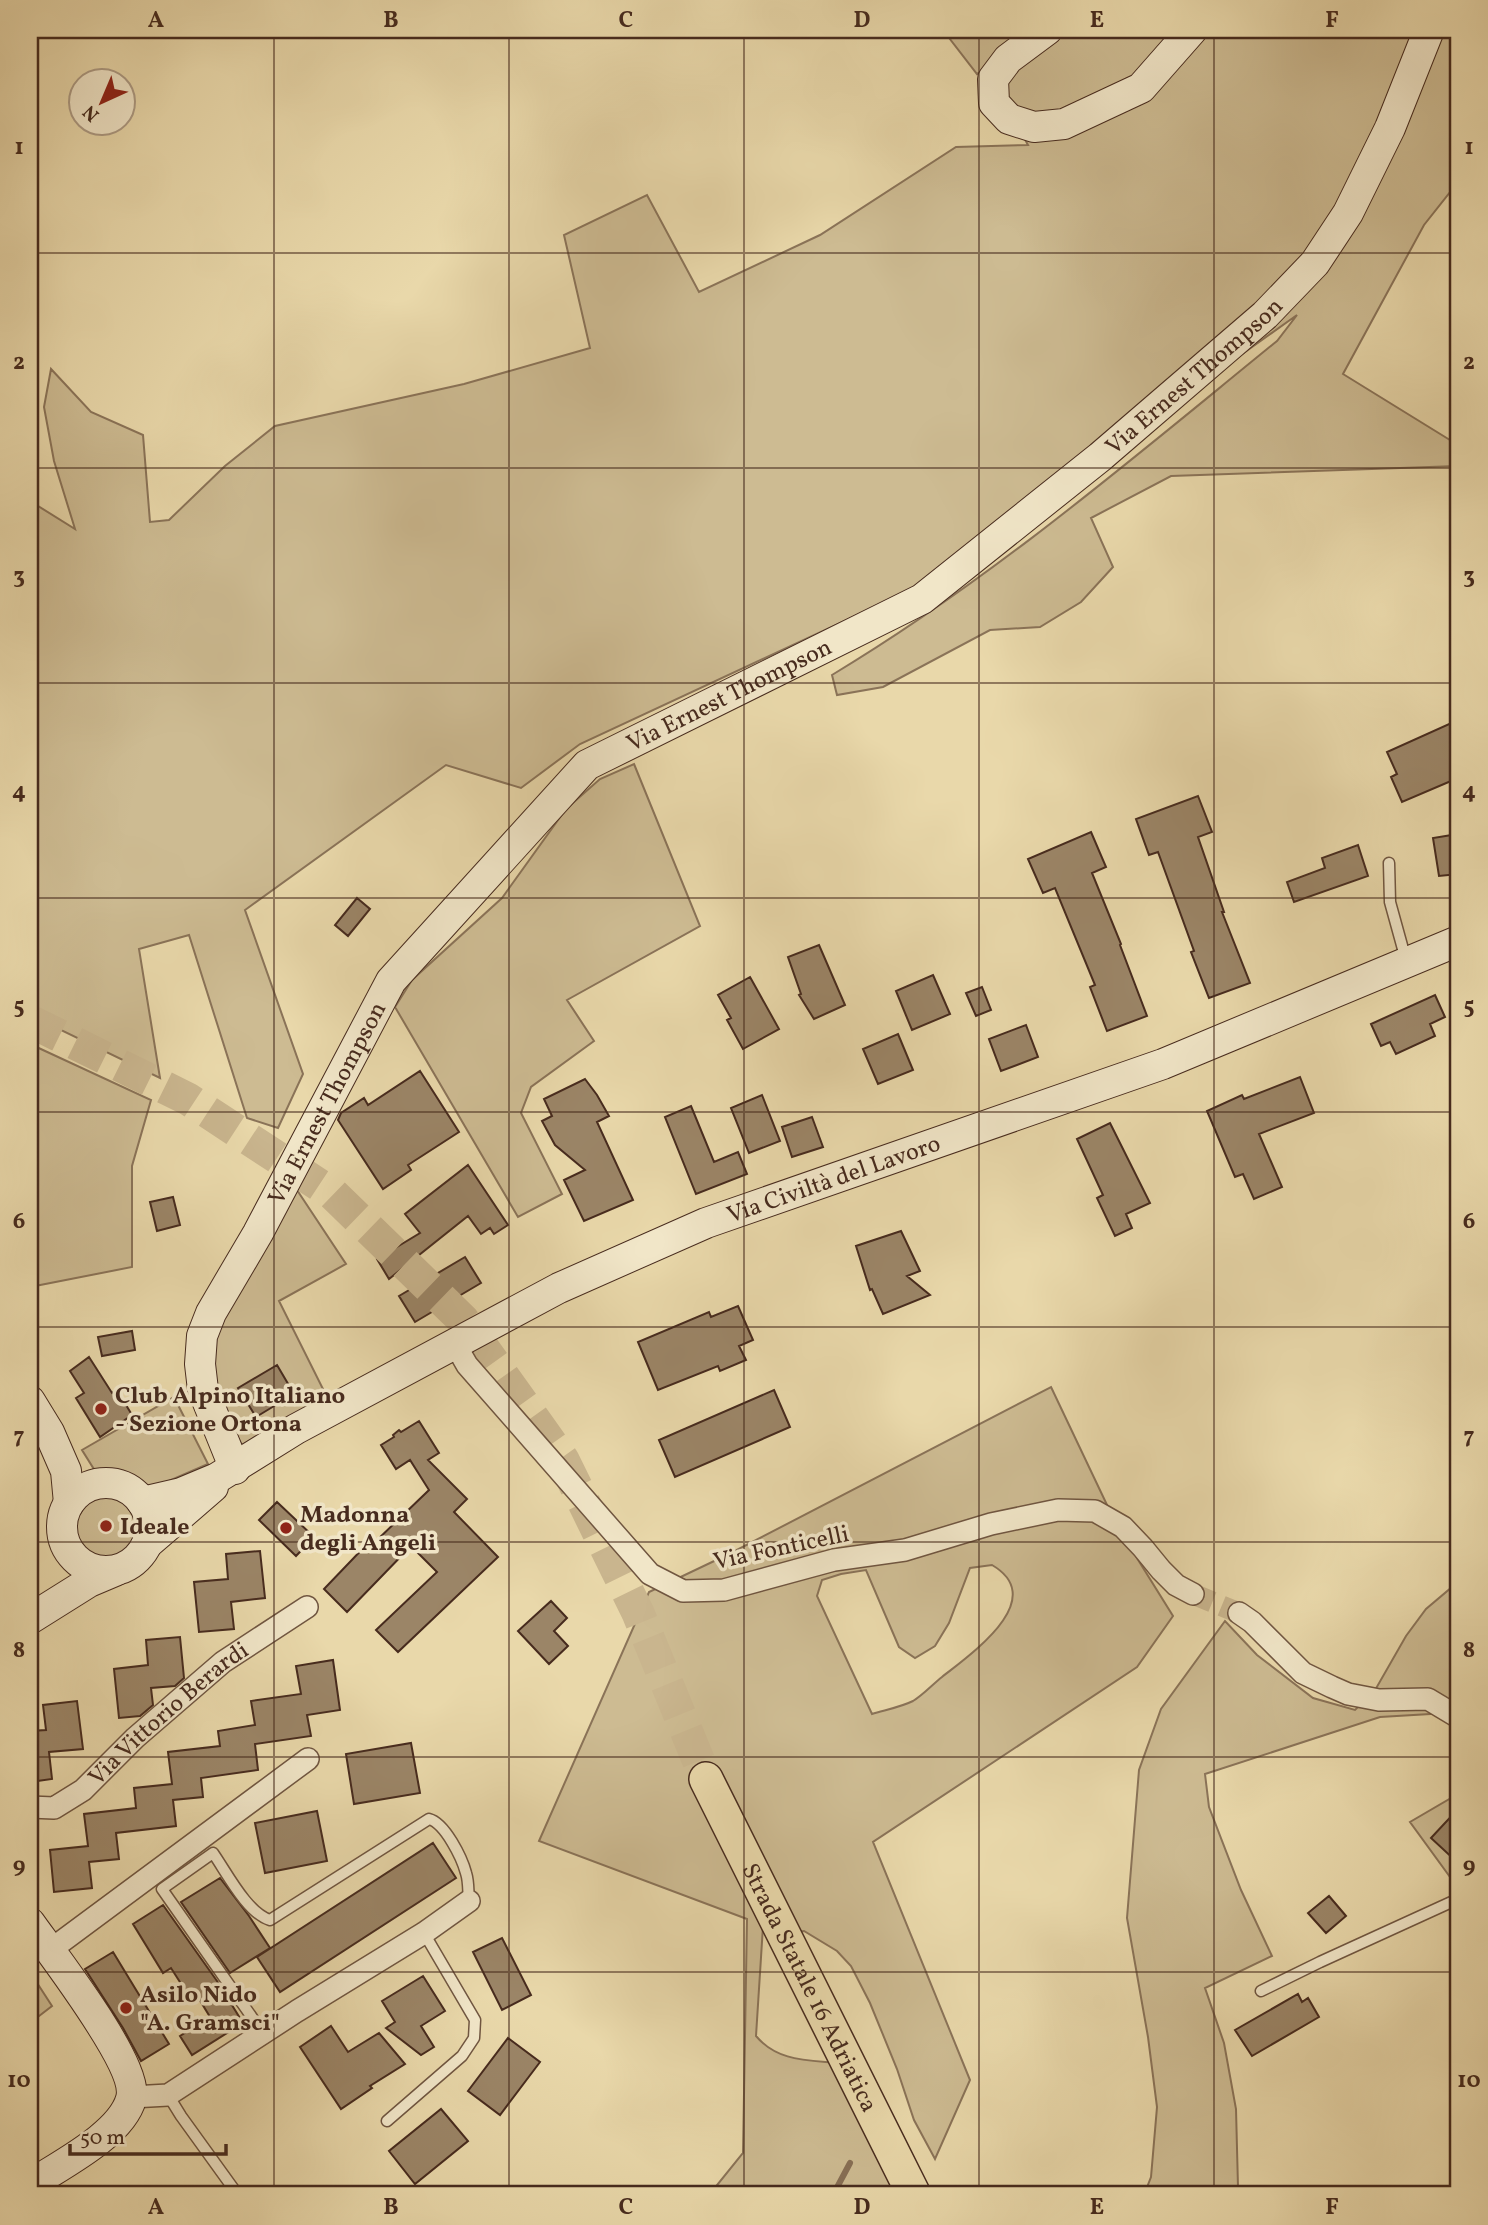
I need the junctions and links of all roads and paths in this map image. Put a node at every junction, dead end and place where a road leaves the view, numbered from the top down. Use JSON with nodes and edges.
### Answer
{"nodes":[{"id":1,"x":1047,"y":30,"type":"edge"},
{"id":2,"x":1192,"y":30,"type":"edge"},
{"id":3,"x":1429,"y":30,"type":"edge"},
{"id":4,"x":1389,"y":863,"type":"dead end"},
{"id":5,"x":1458,"y":942,"type":"edge"},
{"id":6,"x":1407,"y":963,"type":"junction"},
{"id":7,"x":455,"y":1344,"type":"junction"},
{"id":8,"x":30,"y":1401,"type":"edge"},
{"id":9,"x":49,"y":1432,"type":"junction"},
{"id":10,"x":235,"y":1469,"type":"junction"},
{"id":11,"x":105,"y":1483,"type":"junction"},
{"id":12,"x":142,"y":1502,"type":"junction"},
{"id":13,"x":69,"y":1503,"type":"junction"},
{"id":14,"x":147,"y":1544,"type":"junction"},
{"id":15,"x":73,"y":1556,"type":"junction"},
{"id":16,"x":115,"y":1570,"type":"junction"},
{"id":17,"x":1193,"y":1594,"type":"tunnel mouth"},
{"id":18,"x":307,"y":1607,"type":"dead end"},
{"id":19,"x":38,"y":1613,"type":"edge"},
{"id":20,"x":1239,"y":1613,"type":"tunnel mouth"},
{"id":21,"x":1458,"y":1717,"type":"edge"},
{"id":22,"x":307,"y":1759,"type":"dead end"},
{"id":23,"x":706,"y":1779,"type":"tunnel mouth"},
{"id":24,"x":30,"y":1807,"type":"edge"},
{"id":25,"x":1458,"y":1899,"type":"edge"},
{"id":26,"x":469,"y":1902,"type":"joint"},
{"id":27,"x":30,"y":1923,"type":"edge"},
{"id":28,"x":424,"y":1933,"type":"junction"},
{"id":29,"x":49,"y":1951,"type":"junction"},
{"id":30,"x":1261,"y":1991,"type":"dead end"},
{"id":31,"x":263,"y":2033,"type":"junction"},
{"id":32,"x":168,"y":2095,"type":"junction"},
{"id":33,"x":132,"y":2097,"type":"junction"},
{"id":34,"x":387,"y":2121,"type":"dead end"},
{"id":35,"x":30,"y":2185,"type":"edge"},
{"id":36,"x":239,"y":2195,"type":"edge"},
{"id":37,"x":914,"y":2195,"type":"edge"}],
"edges":[{"from":1,"to":2,"type":"street"},
{"from":3,"to":10,"type":"street","name":"Via Ernest Thompson"},
{"from":4,"to":6,"type":"lane"},
{"from":5,"to":6,"type":"street","name":"Via Civiltà del Lavoro"},
{"from":6,"to":7,"type":"street","name":"Via Civiltà del Lavoro"},
{"from":7,"to":10,"type":"street","name":"Via Civiltà del Lavoro"},
{"from":7,"to":17,"type":"street","name":"Via Fonticelli"},
{"from":8,"to":9,"type":"street"},
{"from":9,"to":11,"type":"street"},
{"from":9,"to":13,"type":"street"},
{"from":10,"to":12,"type":"street","name":"Via Civiltà del Lavoro"},
{"from":10,"to":14,"type":"street","name":"Via Civiltà del Lavoro"},
{"from":11,"to":12,"type":"street"},
{"from":11,"to":13,"type":"street"},
{"from":12,"to":14,"type":"street"},
{"from":13,"to":15,"type":"street"},
{"from":14,"to":16,"type":"street"},
{"from":15,"to":16,"type":"street"},
{"from":15,"to":19,"type":"street"},
{"from":16,"to":19,"type":"street"},
{"from":18,"to":24,"type":"street","name":"Via Vittorio Berardi"},
{"from":20,"to":21,"type":"street"},
{"from":22,"to":29,"type":"street"},
{"from":23,"to":37,"type":"main road","name":"Strada Statale 16 Adriatica"},
{"from":25,"to":30,"type":"lane"},
{"from":26,"to":28,"type":"street"},
{"from":26,"to":31,"type":"lane"},
{"from":27,"to":29,"type":"street"},
{"from":28,"to":31,"type":"street"},
{"from":28,"to":34,"type":"lane"},
{"from":29,"to":33,"type":"street"},
{"from":31,"to":32,"type":"street"},
{"from":32,"to":33,"type":"street"},
{"from":32,"to":36,"type":"lane"},
{"from":33,"to":35,"type":"street"}]}
